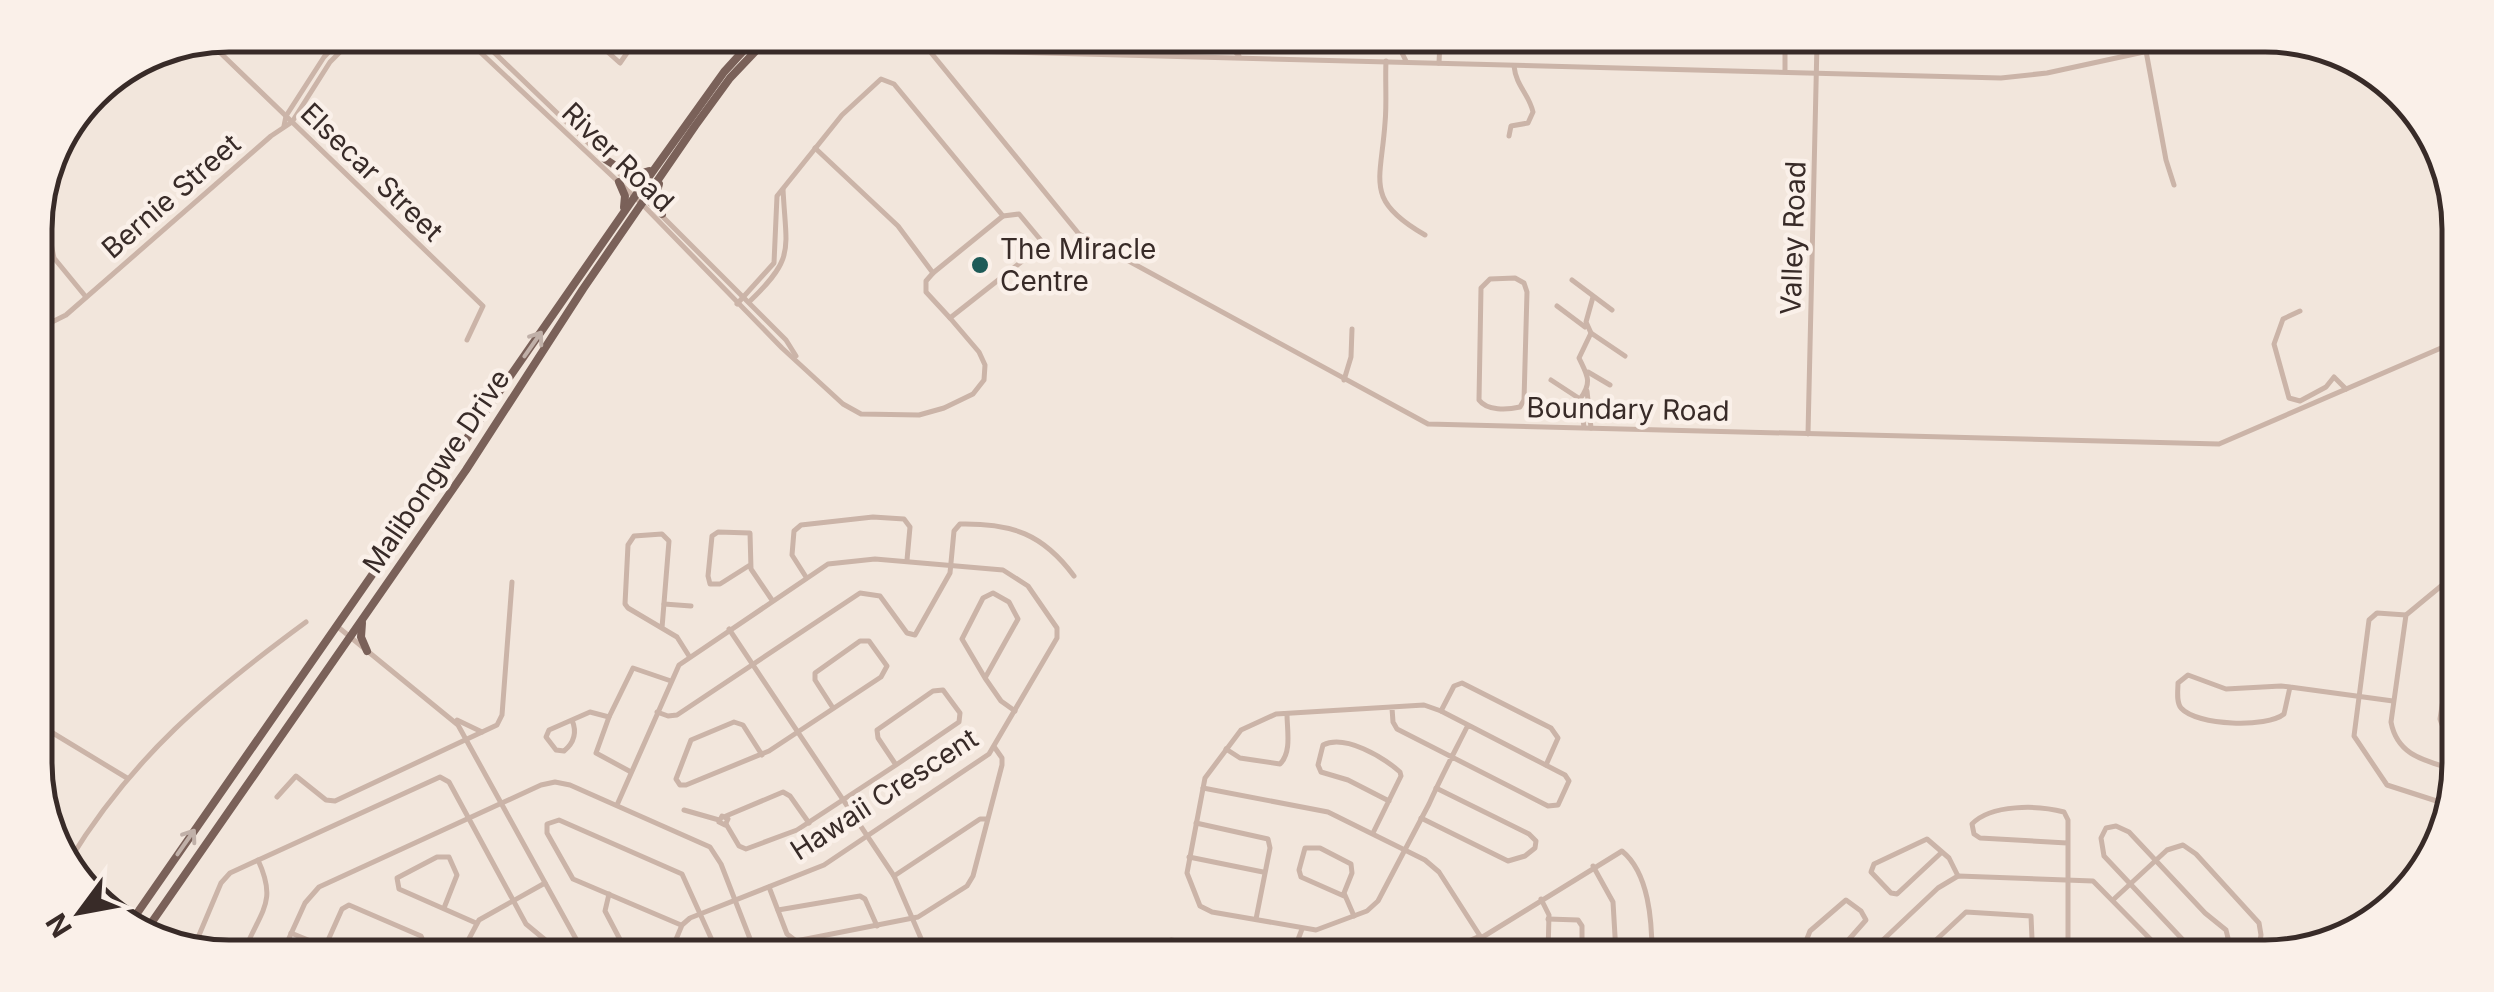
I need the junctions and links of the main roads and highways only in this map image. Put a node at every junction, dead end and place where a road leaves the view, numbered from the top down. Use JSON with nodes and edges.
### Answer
{"nodes":[{"id":1,"x":742,"y":52,"type":"edge"},
{"id":2,"x":755,"y":52,"type":"edge"},
{"id":3,"x":605,"y":159,"type":"road end"},
{"id":4,"x":661,"y":168,"type":"junction"},
{"id":5,"x":618,"y":182,"type":"road end"},
{"id":6,"x":640,"y":198,"type":"junction"},
{"id":7,"x":649,"y":214,"type":"road end"},
{"id":8,"x":662,"y":214,"type":"road end"},
{"id":9,"x":622,"y":216,"type":"junction"},
{"id":10,"x":633,"y":217,"type":"junction"},
{"id":11,"x":363,"y":619,"type":"junction"},
{"id":12,"x":368,"y":652,"type":"road end"},
{"id":13,"x":137,"y":913,"type":"edge"},
{"id":14,"x":152,"y":922,"type":"edge"}],
"edges":[{"from":1,"to":4,"type":"main road","name":"Malibongwe Drive"},
{"from":2,"to":4,"type":"main road","name":"Malibongwe Drive"},
{"from":3,"to":4,"type":"main road"},
{"from":4,"to":6,"type":"main road","name":"Malibongwe Drive"},
{"from":4,"to":8,"type":"main road"},
{"from":5,"to":9,"type":"main road"},
{"from":6,"to":9,"type":"main road","name":"Malibongwe Drive"},
{"from":6,"to":10,"type":"main road","name":"Malibongwe Drive"},
{"from":7,"to":10,"type":"main road"},
{"from":13,"to":9,"type":"main road","name":"Malibongwe Drive","one_way":true},
{"from":10,"to":11,"type":"main road","name":"Malibongwe Drive"},
{"from":11,"to":12,"type":"main road"},
{"from":11,"to":14,"type":"main road","name":"Malibongwe Drive"}]}
